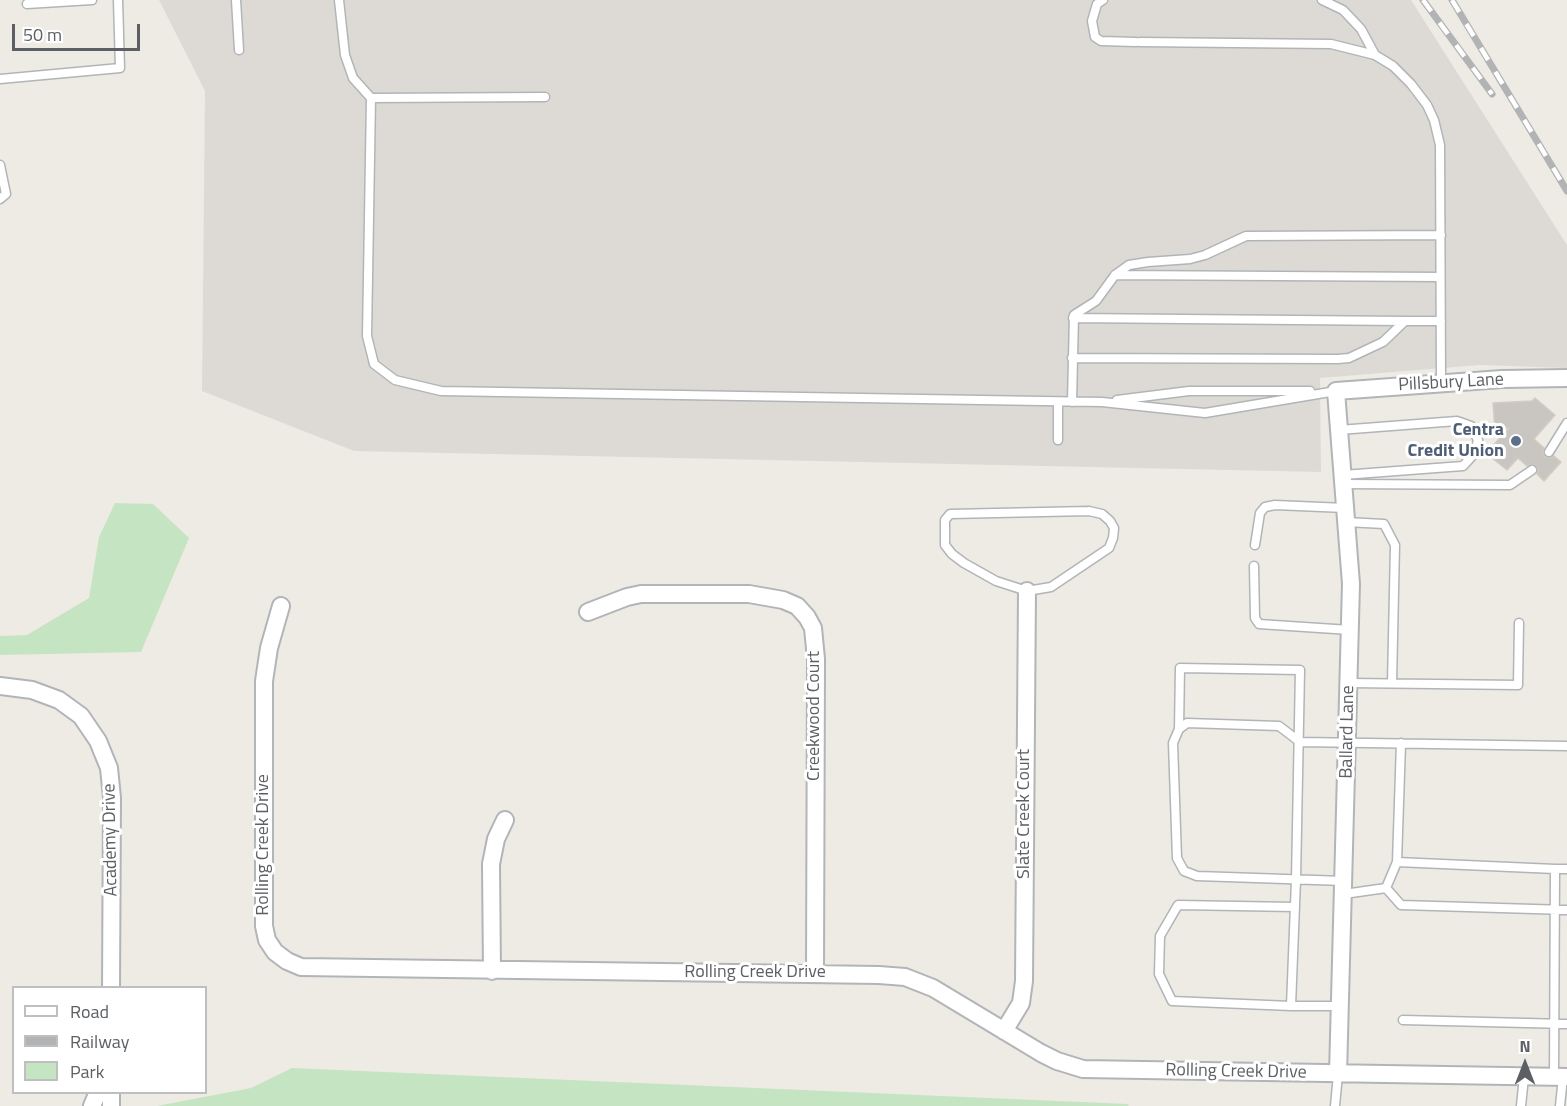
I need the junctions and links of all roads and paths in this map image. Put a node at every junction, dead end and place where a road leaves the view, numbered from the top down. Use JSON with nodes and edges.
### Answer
{"nodes":[{"id":1,"x":92,"y":0,"type":"edge"},
{"id":2,"x":118,"y":0,"type":"edge"},
{"id":3,"x":236,"y":0,"type":"edge"},
{"id":4,"x":339,"y":0,"type":"edge"},
{"id":5,"x":1103,"y":0,"type":"edge"},
{"id":6,"x":1322,"y":0,"type":"edge"},
{"id":7,"x":27,"y":4,"type":"dead end"},
{"id":8,"x":239,"y":50,"type":"dead end"},
{"id":9,"x":1375,"y":56,"type":"junction"},
{"id":10,"x":0,"y":79,"type":"edge"},
{"id":11,"x":545,"y":97,"type":"dead end"},
{"id":12,"x":371,"y":98,"type":"junction"},
{"id":13,"x":0,"y":165,"type":"edge"},
{"id":14,"x":0,"y":199,"type":"edge"},
{"id":15,"x":1441,"y":236,"type":"junction"},
{"id":16,"x":1115,"y":275,"type":"junction"},
{"id":17,"x":1440,"y":278,"type":"junction"},
{"id":18,"x":1072,"y":318,"type":"junction"},
{"id":19,"x":1405,"y":321,"type":"junction"},
{"id":20,"x":1441,"y":321,"type":"junction"},
{"id":21,"x":1072,"y":358,"type":"junction"},
{"id":22,"x":1567,"y":378,"type":"edge"},
{"id":23,"x":1441,"y":382,"type":"junction"},
{"id":24,"x":1336,"y":391,"type":"junction"},
{"id":25,"x":1058,"y":402,"type":"junction"},
{"id":26,"x":1072,"y":402,"type":"junction"},
{"id":27,"x":1102,"y":402,"type":"junction"},
{"id":28,"x":1567,"y":423,"type":"edge"},
{"id":29,"x":1339,"y":430,"type":"junction"},
{"id":30,"x":1058,"y":440,"type":"dead end"},
{"id":31,"x":1549,"y":452,"type":"dead end"},
{"id":32,"x":1532,"y":470,"type":"dead end"},
{"id":33,"x":1343,"y":479,"type":"junction"},
{"id":34,"x":1346,"y":515,"type":"junction"},
{"id":35,"x":1255,"y":546,"type":"dead end"},
{"id":36,"x":1254,"y":566,"type":"dead end"},
{"id":37,"x":1027,"y":591,"type":"junction"},
{"id":38,"x":281,"y":606,"type":"dead end"},
{"id":39,"x":588,"y":612,"type":"dead end"},
{"id":40,"x":1520,"y":623,"type":"dead end"},
{"id":41,"x":1350,"y":630,"type":"junction"},
{"id":42,"x":1349,"y":683,"type":"junction"},
{"id":43,"x":1392,"y":683,"type":"junction"},
{"id":44,"x":0,"y":686,"type":"edge"},
{"id":45,"x":1179,"y":729,"type":"junction"},
{"id":46,"x":1300,"y":742,"type":"junction"},
{"id":47,"x":1348,"y":742,"type":"junction"},
{"id":48,"x":1401,"y":743,"type":"junction"},
{"id":49,"x":1567,"y":746,"type":"edge"},
{"id":50,"x":506,"y":820,"type":"dead end"},
{"id":51,"x":1397,"y":862,"type":"junction"},
{"id":52,"x":1555,"y":869,"type":"junction"},
{"id":53,"x":1567,"y":869,"type":"edge"},
{"id":54,"x":1296,"y":879,"type":"junction"},
{"id":55,"x":1344,"y":888,"type":"junction"},
{"id":56,"x":1386,"y":888,"type":"junction"},
{"id":57,"x":1295,"y":908,"type":"junction"},
{"id":58,"x":1555,"y":909,"type":"junction"},
{"id":59,"x":1567,"y":910,"type":"edge"},
{"id":60,"x":492,"y":971,"type":"junction"},
{"id":61,"x":815,"y":974,"type":"junction"},
{"id":62,"x":111,"y":986,"type":"edge"},
{"id":63,"x":1291,"y":1006,"type":"junction"},
{"id":64,"x":1340,"y":1006,"type":"junction"},
{"id":65,"x":1403,"y":1020,"type":"dead end"},
{"id":66,"x":1554,"y":1024,"type":"junction"},
{"id":67,"x":1567,"y":1024,"type":"edge"},
{"id":68,"x":1004,"y":1031,"type":"junction"},
{"id":69,"x":1338,"y":1074,"type":"junction"},
{"id":70,"x":1524,"y":1077,"type":"junction"},
{"id":71,"x":1561,"y":1077,"type":"edge"},
{"id":72,"x":1335,"y":1106,"type":"edge"},
{"id":73,"x":1521,"y":1106,"type":"edge"},
{"id":74,"x":1560,"y":1106,"type":"edge"}],
"edges":[{"from":1,"to":7,"type":"lane"},
{"from":2,"to":10,"type":"lane"},
{"from":3,"to":8,"type":"lane"},
{"from":4,"to":12,"type":"lane"},
{"from":5,"to":9,"type":"lane"},
{"from":6,"to":9,"type":"lane"},
{"from":9,"to":15,"type":"lane"},
{"from":11,"to":12,"type":"lane"},
{"from":12,"to":25,"type":"lane"},
{"from":13,"to":14,"type":"lane"},
{"from":15,"to":16,"type":"lane"},
{"from":15,"to":17,"type":"lane"},
{"from":16,"to":17,"type":"lane"},
{"from":16,"to":18,"type":"lane"},
{"from":17,"to":20,"type":"lane"},
{"from":18,"to":19,"type":"lane"},
{"from":18,"to":21,"type":"lane"},
{"from":19,"to":20,"type":"lane"},
{"from":19,"to":21,"type":"lane"},
{"from":20,"to":23,"type":"lane"},
{"from":21,"to":26,"type":"lane"},
{"from":22,"to":23,"type":"street","name":"Pillsbury Lane"},
{"from":23,"to":24,"type":"street","name":"Pillsbury Lane"},
{"from":24,"to":27,"type":"lane"},
{"from":24,"to":27,"type":"lane"},
{"from":24,"to":29,"type":"street","name":"Ballard Lane"},
{"from":25,"to":26,"type":"lane"},
{"from":25,"to":30,"type":"lane"},
{"from":26,"to":27,"type":"lane"},
{"from":28,"to":31,"type":"lane"},
{"from":29,"to":33,"type":"street","name":"Ballard Lane"},
{"from":29,"to":33,"type":"lane"},
{"from":32,"to":33,"type":"lane"},
{"from":33,"to":34,"type":"street","name":"Ballard Lane"},
{"from":34,"to":35,"type":"lane"},
{"from":34,"to":41,"type":"street","name":"Ballard Lane"},
{"from":34,"to":43,"type":"lane"},
{"from":36,"to":41,"type":"lane"},
{"from":37,"to":37,"type":"lane"},
{"from":37,"to":68,"type":"street","name":"Slate Creek Court"},
{"from":38,"to":60,"type":"street","name":"Rolling Creek Drive"},
{"from":39,"to":61,"type":"street","name":"Creekwood Court"},
{"from":40,"to":43,"type":"lane"},
{"from":41,"to":42,"type":"street","name":"Ballard Lane"},
{"from":42,"to":43,"type":"lane"},
{"from":42,"to":47,"type":"street","name":"Ballard Lane"},
{"from":44,"to":62,"type":"street","name":"Academy Drive"},
{"from":45,"to":46,"type":"lane"},
{"from":45,"to":46,"type":"lane"},
{"from":45,"to":54,"type":"lane"},
{"from":46,"to":47,"type":"lane"},
{"from":46,"to":54,"type":"lane"},
{"from":47,"to":48,"type":"lane"},
{"from":47,"to":55,"type":"street","name":"Ballard Lane"},
{"from":48,"to":49,"type":"lane"},
{"from":48,"to":51,"type":"lane"},
{"from":50,"to":60,"type":"street"},
{"from":51,"to":52,"type":"lane"},
{"from":51,"to":56,"type":"lane"},
{"from":52,"to":53,"type":"lane"},
{"from":52,"to":58,"type":"lane"},
{"from":54,"to":55,"type":"lane"},
{"from":54,"to":57,"type":"lane"},
{"from":55,"to":56,"type":"lane"},
{"from":55,"to":64,"type":"street","name":"Ballard Lane"},
{"from":56,"to":58,"type":"lane"},
{"from":57,"to":63,"type":"lane"},
{"from":57,"to":63,"type":"lane"},
{"from":58,"to":59,"type":"lane"},
{"from":58,"to":66,"type":"lane"},
{"from":60,"to":61,"type":"street","name":"Rolling Creek Drive"},
{"from":61,"to":68,"type":"street","name":"Rolling Creek Drive"},
{"from":63,"to":64,"type":"lane"},
{"from":64,"to":69,"type":"street","name":"Ballard Lane"},
{"from":65,"to":66,"type":"lane"},
{"from":66,"to":67,"type":"lane"},
{"from":66,"to":71,"type":"lane"},
{"from":68,"to":69,"type":"street","name":"Rolling Creek Drive"},
{"from":69,"to":70,"type":"street","name":"Rolling Creek Drive"},
{"from":69,"to":72,"type":"lane"},
{"from":70,"to":71,"type":"street","name":"Rolling Creek Drive"},
{"from":70,"to":73,"type":"lane"},
{"from":71,"to":74,"type":"lane"}]}
